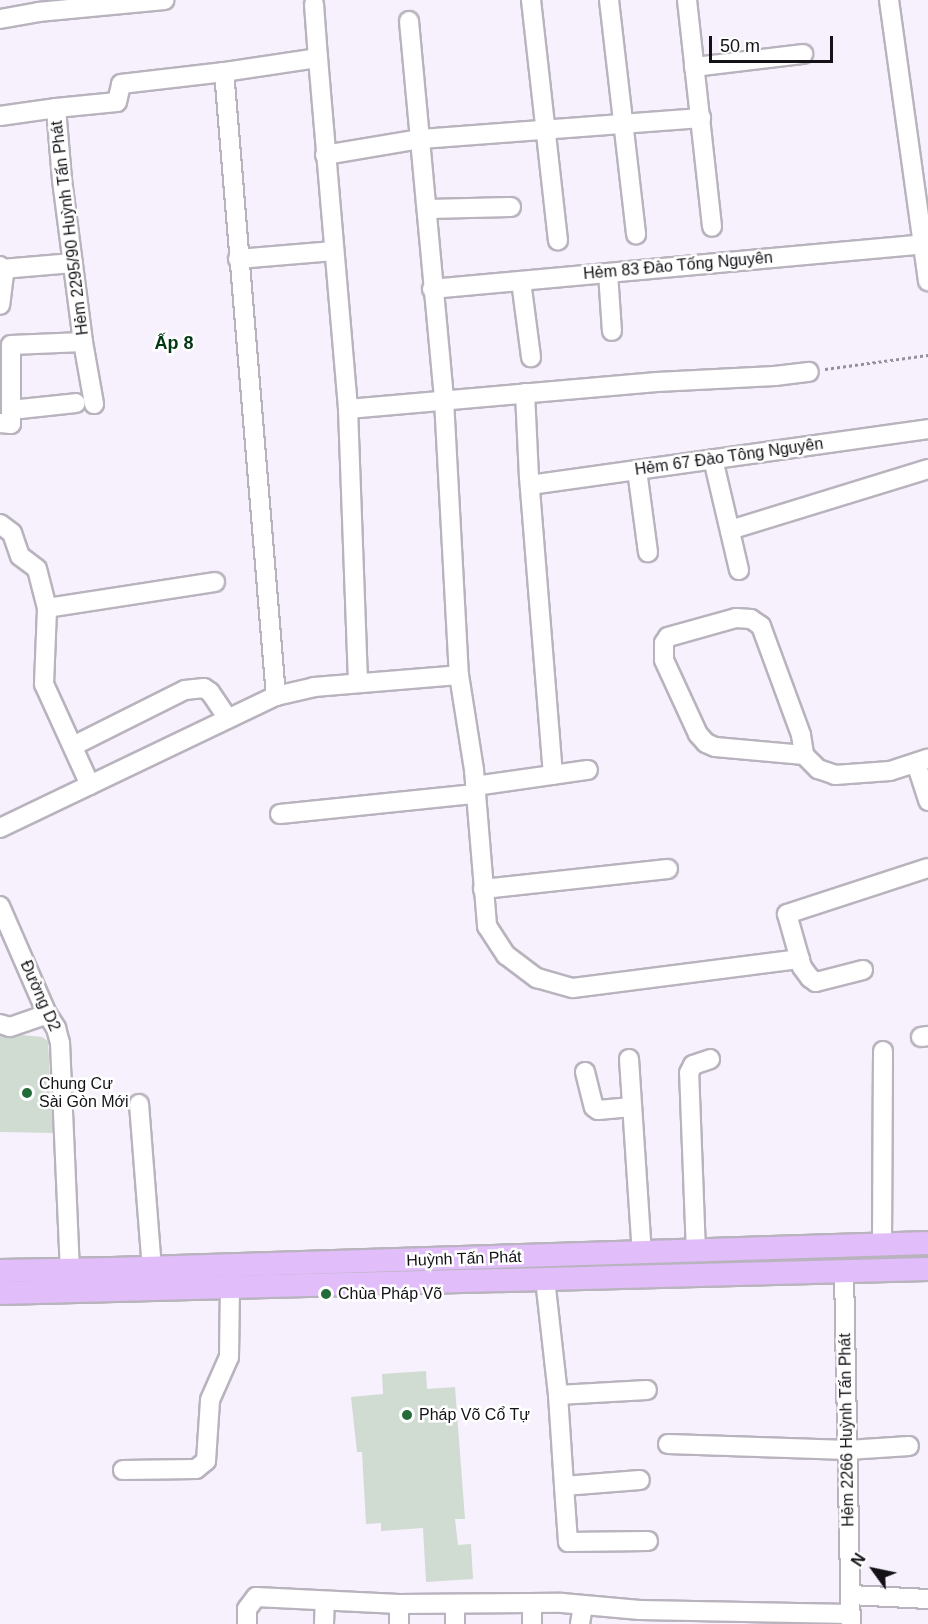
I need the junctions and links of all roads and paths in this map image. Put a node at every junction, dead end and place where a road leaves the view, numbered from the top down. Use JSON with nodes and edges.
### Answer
{"nodes":[{"id":1,"x":165,"y":0,"type":"edge"},
{"id":2,"x":531,"y":0,"type":"edge"},
{"id":3,"x":609,"y":0,"type":"edge"},
{"id":4,"x":687,"y":0,"type":"edge"},
{"id":5,"x":889,"y":0,"type":"edge"},
{"id":6,"x":314,"y":4,"type":"dead end"},
{"id":7,"x":67,"y":5,"type":"edge"},
{"id":8,"x":0,"y":19,"type":"edge"},
{"id":9,"x":409,"y":21,"type":"dead end"},
{"id":10,"x":803,"y":54,"type":"dead end"},
{"id":11,"x":318,"y":58,"type":"junction"},
{"id":12,"x":694,"y":67,"type":"junction"},
{"id":13,"x":224,"y":72,"type":"junction"},
{"id":14,"x":56,"y":108,"type":"junction"},
{"id":15,"x":0,"y":116,"type":"edge"},
{"id":16,"x":700,"y":118,"type":"junction"},
{"id":17,"x":622,"y":124,"type":"junction"},
{"id":18,"x":548,"y":129,"type":"junction"},
{"id":19,"x":421,"y":139,"type":"junction"},
{"id":20,"x":325,"y":155,"type":"junction"},
{"id":21,"x":921,"y":188,"type":"edge"},
{"id":22,"x":511,"y":207,"type":"dead end"},
{"id":23,"x":428,"y":209,"type":"junction"},
{"id":24,"x":712,"y":227,"type":"dead end"},
{"id":25,"x":636,"y":234,"type":"dead end"},
{"id":26,"x":558,"y":240,"type":"dead end"},
{"id":27,"x":923,"y":244,"type":"junction"},
{"id":28,"x":334,"y":251,"type":"junction"},
{"id":29,"x":238,"y":259,"type":"junction"},
{"id":30,"x":73,"y":263,"type":"junction"},
{"id":31,"x":1,"y":268,"type":"edge"},
{"id":32,"x":608,"y":273,"type":"junction"},
{"id":33,"x":521,"y":280,"type":"junction"},
{"id":34,"x":928,"y":281,"type":"edge"},
{"id":35,"x":432,"y":289,"type":"junction"},
{"id":36,"x":0,"y":305,"type":"edge"},
{"id":37,"x":612,"y":331,"type":"dead end"},
{"id":38,"x":83,"y":342,"type":"junction"},
{"id":39,"x":928,"y":355,"type":"edge"},
{"id":40,"x":531,"y":357,"type":"dead end"},
{"id":41,"x":809,"y":372,"type":"joint"},
{"id":42,"x":525,"y":393,"type":"junction"},
{"id":43,"x":444,"y":400,"type":"junction"},
{"id":44,"x":76,"y":403,"type":"dead end"},
{"id":45,"x":94,"y":404,"type":"dead end"},
{"id":46,"x":348,"y":409,"type":"junction"},
{"id":47,"x":5,"y":417,"type":"edge"},
{"id":48,"x":928,"y":429,"type":"edge"},
{"id":49,"x":713,"y":459,"type":"junction"},
{"id":50,"x":928,"y":469,"type":"edge"},
{"id":51,"x":637,"y":470,"type":"junction"},
{"id":52,"x":530,"y":485,"type":"junction"},
{"id":53,"x":0,"y":524,"type":"edge"},
{"id":54,"x":730,"y":530,"type":"junction"},
{"id":55,"x":648,"y":552,"type":"dead end"},
{"id":56,"x":739,"y":570,"type":"dead end"},
{"id":57,"x":215,"y":582,"type":"dead end"},
{"id":58,"x":47,"y":608,"type":"junction"},
{"id":59,"x":459,"y":675,"type":"junction"},
{"id":60,"x":358,"y":683,"type":"junction"},
{"id":61,"x":276,"y":696,"type":"junction"},
{"id":62,"x":228,"y":719,"type":"junction"},
{"id":63,"x":73,"y":746,"type":"junction"},
{"id":64,"x":804,"y":755,"type":"junction"},
{"id":65,"x":922,"y":761,"type":"edge"},
{"id":66,"x":588,"y":770,"type":"dead end"},
{"id":67,"x":553,"y":775,"type":"junction"},
{"id":68,"x":90,"y":785,"type":"junction"},
{"id":69,"x":475,"y":790,"type":"junction"},
{"id":70,"x":928,"y":801,"type":"edge"},
{"id":71,"x":280,"y":813,"type":"dead end"},
{"id":72,"x":0,"y":828,"type":"edge"},
{"id":73,"x":928,"y":868,"type":"edge"},
{"id":74,"x":668,"y":869,"type":"dead end"},
{"id":75,"x":483,"y":889,"type":"junction"},
{"id":76,"x":0,"y":906,"type":"edge"},
{"id":77,"x":800,"y":959,"type":"junction"},
{"id":78,"x":863,"y":970,"type":"dead end"},
{"id":79,"x":48,"y":1014,"type":"junction"},
{"id":80,"x":0,"y":1024,"type":"edge"},
{"id":81,"x":883,"y":1051,"type":"dead end"},
{"id":82,"x":628,"y":1059,"type":"dead end"},
{"id":83,"x":710,"y":1059,"type":"dead end"},
{"id":84,"x":585,"y":1072,"type":"dead end"},
{"id":85,"x":139,"y":1104,"type":"dead end"},
{"id":86,"x":632,"y":1107,"type":"junction"},
{"id":87,"x":928,"y":1243,"type":"edge"},
{"id":88,"x":882,"y":1245,"type":"junction"},
{"id":89,"x":696,"y":1252,"type":"junction"},
{"id":90,"x":642,"y":1253,"type":"junction"},
{"id":91,"x":374,"y":1261,"type":"junction"},
{"id":92,"x":152,"y":1268,"type":"junction"},
{"id":93,"x":928,"y":1269,"type":"edge"},
{"id":94,"x":70,"y":1270,"type":"junction"},
{"id":95,"x":0,"y":1271,"type":"edge"},
{"id":96,"x":844,"y":1271,"type":"junction"},
{"id":97,"x":545,"y":1279,"type":"junction"},
{"id":98,"x":374,"y":1284,"type":"junction"},
{"id":99,"x":230,"y":1288,"type":"junction"},
{"id":100,"x":0,"y":1293,"type":"edge"},
{"id":101,"x":646,"y":1390,"type":"dead end"},
{"id":102,"x":558,"y":1395,"type":"junction"},
{"id":103,"x":668,"y":1444,"type":"dead end"},
{"id":104,"x":909,"y":1446,"type":"dead end"},
{"id":105,"x":848,"y":1450,"type":"junction"},
{"id":106,"x":123,"y":1470,"type":"dead end"},
{"id":107,"x":640,"y":1480,"type":"dead end"},
{"id":108,"x":564,"y":1486,"type":"junction"},
{"id":109,"x":648,"y":1541,"type":"dead end"},
{"id":110,"x":851,"y":1595,"type":"junction"},
{"id":111,"x":928,"y":1599,"type":"edge"},
{"id":112,"x":325,"y":1601,"type":"junction"},
{"id":113,"x":532,"y":1603,"type":"junction"},
{"id":114,"x":399,"y":1604,"type":"junction"},
{"id":115,"x":455,"y":1604,"type":"junction"},
{"id":116,"x":583,"y":1605,"type":"junction"},
{"id":117,"x":851,"y":1619,"type":"edge"},
{"id":118,"x":247,"y":1624,"type":"edge"},
{"id":119,"x":324,"y":1624,"type":"edge"},
{"id":120,"x":399,"y":1624,"type":"edge"},
{"id":121,"x":455,"y":1624,"type":"edge"},
{"id":122,"x":532,"y":1624,"type":"edge"},
{"id":123,"x":580,"y":1624,"type":"edge"}],
"edges":[{"from":1,"to":7,"type":"street"},
{"from":2,"to":18,"type":"street"},
{"from":3,"to":17,"type":"street"},
{"from":4,"to":12,"type":"street"},
{"from":5,"to":21,"type":"street"},
{"from":6,"to":11,"type":"street"},
{"from":7,"to":8,"type":"street"},
{"from":9,"to":19,"type":"street"},
{"from":10,"to":12,"type":"street"},
{"from":11,"to":13,"type":"street"},
{"from":11,"to":20,"type":"street"},
{"from":12,"to":16,"type":"street"},
{"from":13,"to":14,"type":"street"},
{"from":13,"to":29,"type":"street"},
{"from":14,"to":15,"type":"street","name":"Hẻm 2295/90 Huỳnh Tấn Phát"},
{"from":14,"to":30,"type":"street","name":"Hẻm 2295/90 Huỳnh Tấn Phát"},
{"from":16,"to":17,"type":"street"},
{"from":16,"to":24,"type":"street"},
{"from":17,"to":18,"type":"street"},
{"from":17,"to":25,"type":"street"},
{"from":18,"to":19,"type":"street"},
{"from":18,"to":26,"type":"street"},
{"from":19,"to":20,"type":"street"},
{"from":19,"to":23,"type":"street"},
{"from":20,"to":28,"type":"street"},
{"from":21,"to":27,"type":"street"},
{"from":22,"to":23,"type":"street"},
{"from":23,"to":35,"type":"street"},
{"from":27,"to":32,"type":"street","name":"Hẻm 83 Đào Tống Nguyên"},
{"from":27,"to":34,"type":"street"},
{"from":28,"to":29,"type":"street"},
{"from":28,"to":46,"type":"street"},
{"from":29,"to":61,"type":"street"},
{"from":30,"to":31,"type":"street"},
{"from":30,"to":38,"type":"street","name":"Hẻm 2295/90 Huỳnh Tấn Phát"},
{"from":31,"to":36,"type":"street"},
{"from":32,"to":33,"type":"street","name":"Hẻm 83 Đào Tống Nguyên"},
{"from":32,"to":37,"type":"street"},
{"from":33,"to":35,"type":"street","name":"Hẻm 83 Đào Tống Nguyên"},
{"from":33,"to":40,"type":"street"},
{"from":35,"to":43,"type":"street"},
{"from":38,"to":45,"type":"street","name":"Hẻm 2295/90 Huỳnh Tấn Phát"},
{"from":38,"to":47,"type":"street"},
{"from":39,"to":41,"type":"path"},
{"from":41,"to":42,"type":"street"},
{"from":42,"to":43,"type":"street"},
{"from":42,"to":52,"type":"street"},
{"from":43,"to":46,"type":"street"},
{"from":43,"to":59,"type":"street"},
{"from":44,"to":47,"type":"street"},
{"from":46,"to":60,"type":"street"},
{"from":48,"to":49,"type":"street","name":"Hẻm 67 Đào Tông Nguyên"},
{"from":49,"to":51,"type":"street","name":"Hẻm 67 Đào Tông Nguyên"},
{"from":49,"to":54,"type":"street"},
{"from":50,"to":54,"type":"street"},
{"from":51,"to":52,"type":"street","name":"Hẻm 67 Đào Tông Nguyên"},
{"from":51,"to":55,"type":"street"},
{"from":52,"to":67,"type":"street"},
{"from":53,"to":58,"type":"street"},
{"from":54,"to":56,"type":"street"},
{"from":57,"to":58,"type":"street"},
{"from":58,"to":63,"type":"street"},
{"from":59,"to":60,"type":"street"},
{"from":59,"to":69,"type":"street"},
{"from":60,"to":61,"type":"street"},
{"from":61,"to":62,"type":"street"},
{"from":62,"to":63,"type":"street"},
{"from":62,"to":68,"type":"street"},
{"from":63,"to":68,"type":"street"},
{"from":64,"to":64,"type":"street"},
{"from":64,"to":65,"type":"street"},
{"from":65,"to":70,"type":"street"},
{"from":66,"to":67,"type":"street"},
{"from":67,"to":69,"type":"street"},
{"from":68,"to":72,"type":"street"},
{"from":69,"to":71,"type":"street"},
{"from":69,"to":75,"type":"street"},
{"from":73,"to":77,"type":"street"},
{"from":74,"to":75,"type":"street"},
{"from":75,"to":77,"type":"street"},
{"from":76,"to":79,"type":"street","name":"Đường D2"},
{"from":77,"to":78,"type":"street"},
{"from":79,"to":80,"type":"street"},
{"from":79,"to":94,"type":"street","name":"Đường D2"},
{"from":81,"to":88,"type":"street"},
{"from":82,"to":86,"type":"street"},
{"from":83,"to":89,"type":"street"},
{"from":84,"to":86,"type":"street"},
{"from":85,"to":92,"type":"street"},
{"from":86,"to":90,"type":"street"},
{"from":87,"to":88,"type":"main road","name":"Huỳnh Tấn Phát"},
{"from":88,"to":89,"type":"main road","name":"Huỳnh Tấn Phát"},
{"from":89,"to":90,"type":"main road","name":"Huỳnh Tấn Phát"},
{"from":90,"to":91,"type":"main road","name":"Huỳnh Tấn Phát"},
{"from":91,"to":92,"type":"main road","name":"Huỳnh Tấn Phát"},
{"from":91,"to":98,"type":"main road"},
{"from":92,"to":94,"type":"main road","name":"Huỳnh Tấn Phát"},
{"from":93,"to":96,"type":"main road","name":"Huỳnh Tấn Phát"},
{"from":94,"to":95,"type":"main road","name":"Huỳnh Tấn Phát"},
{"from":96,"to":97,"type":"main road","name":"Huỳnh Tấn Phát"},
{"from":96,"to":105,"type":"street","name":"Hẻm 2266 Huỳnh Tấn Phát"},
{"from":97,"to":98,"type":"main road","name":"Huỳnh Tấn Phát"},
{"from":97,"to":102,"type":"street"},
{"from":98,"to":99,"type":"main road","name":"Huỳnh Tấn Phát"},
{"from":99,"to":100,"type":"main road","name":"Huỳnh Tấn Phát"},
{"from":99,"to":106,"type":"street"},
{"from":101,"to":102,"type":"street"},
{"from":102,"to":108,"type":"street"},
{"from":103,"to":105,"type":"street"},
{"from":104,"to":105,"type":"street"},
{"from":105,"to":110,"type":"street","name":"Hẻm 2266 Huỳnh Tấn Phát"},
{"from":107,"to":108,"type":"street"},
{"from":108,"to":109,"type":"street"},
{"from":110,"to":111,"type":"street"},
{"from":110,"to":117,"type":"street","name":"Hẻm 2266 Huỳnh Tấn Phát"},
{"from":112,"to":114,"type":"street"},
{"from":112,"to":118,"type":"street"},
{"from":112,"to":119,"type":"street"},
{"from":113,"to":115,"type":"street"},
{"from":113,"to":116,"type":"street"},
{"from":113,"to":122,"type":"street"},
{"from":114,"to":115,"type":"street"},
{"from":114,"to":120,"type":"street"},
{"from":115,"to":121,"type":"street"},
{"from":116,"to":117,"type":"street"},
{"from":116,"to":123,"type":"street"}]}
